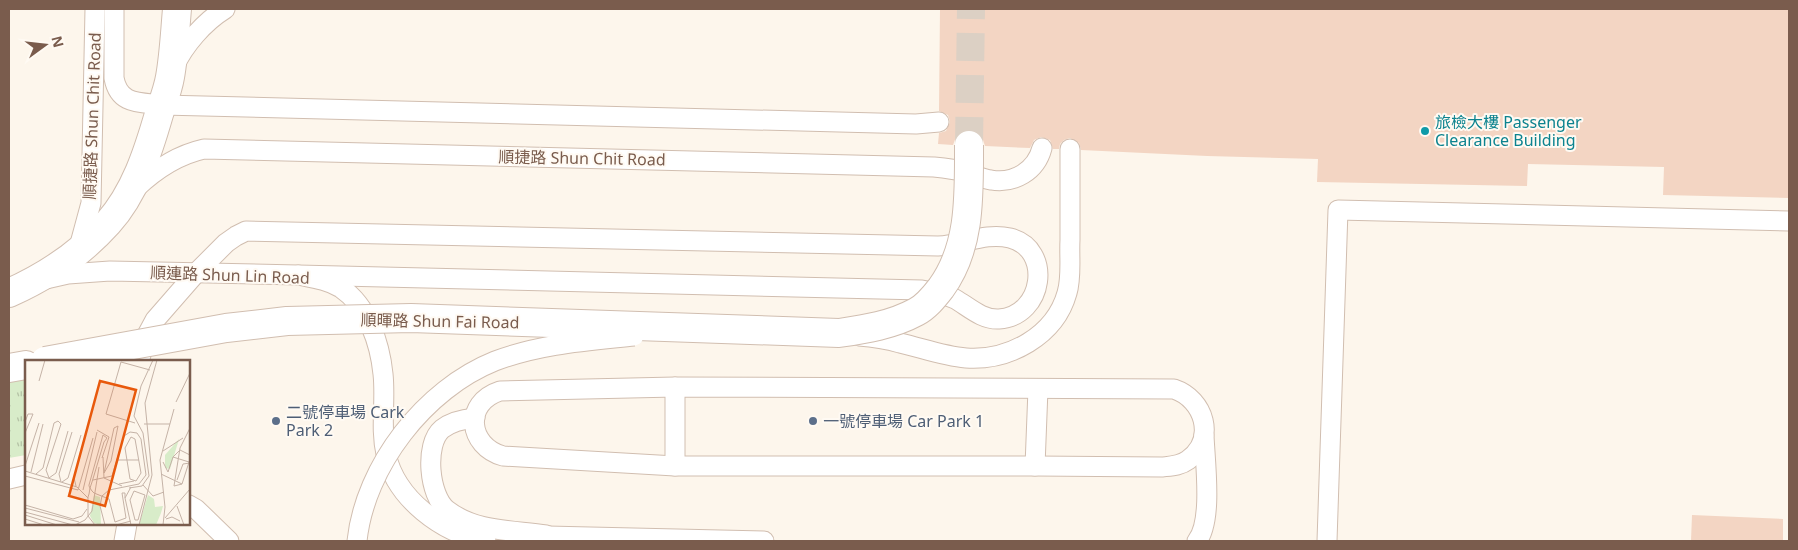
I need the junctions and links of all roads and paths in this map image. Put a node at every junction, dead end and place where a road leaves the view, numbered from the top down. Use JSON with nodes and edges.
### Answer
{"nodes":[{"id":1,"x":95,"y":9,"type":"edge"},
{"id":2,"x":114,"y":9,"type":"edge"},
{"id":3,"x":176,"y":9,"type":"edge"},
{"id":4,"x":225,"y":9,"type":"edge"},
{"id":5,"x":170,"y":79,"type":"junction"},
{"id":6,"x":162,"y":105,"type":"junction"},
{"id":7,"x":939,"y":122,"type":"dead end"},
{"id":8,"x":969,"y":145,"type":"tunnel mouth"},
{"id":9,"x":1042,"y":148,"type":"dead end"},
{"id":10,"x":1070,"y":149,"type":"dead end"},
{"id":11,"x":123,"y":203,"type":"junction"},
{"id":12,"x":1789,"y":221,"type":"edge"},
{"id":13,"x":78,"y":252,"type":"junction"},
{"id":14,"x":196,"y":273,"type":"junction"},
{"id":15,"x":298,"y":275,"type":"junction"},
{"id":16,"x":10,"y":292,"type":"edge"},
{"id":17,"x":707,"y":328,"type":"junction"},
{"id":18,"x":839,"y":333,"type":"junction"},
{"id":19,"x":50,"y":360,"type":"edge"},
{"id":20,"x":139,"y":360,"type":"edge"},
{"id":21,"x":25,"y":365,"type":"edge"},
{"id":22,"x":9,"y":368,"type":"edge"},
{"id":23,"x":674,"y":387,"type":"junction"},
{"id":24,"x":1038,"y":389,"type":"junction"},
{"id":25,"x":474,"y":418,"type":"junction"},
{"id":26,"x":1204,"y":434,"type":"junction"},
{"id":27,"x":675,"y":466,"type":"junction"},
{"id":28,"x":1035,"y":466,"type":"junction"},
{"id":29,"x":25,"y":475,"type":"edge"},
{"id":30,"x":9,"y":479,"type":"edge"},
{"id":31,"x":190,"y":506,"type":"edge"},
{"id":32,"x":126,"y":525,"type":"edge"},
{"id":33,"x":538,"y":538,"type":"edge"},
{"id":34,"x":710,"y":540,"type":"edge"},
{"id":35,"x":124,"y":541,"type":"edge"},
{"id":36,"x":229,"y":541,"type":"edge"},
{"id":37,"x":357,"y":541,"type":"edge"},
{"id":38,"x":486,"y":541,"type":"edge"},
{"id":39,"x":764,"y":541,"type":"edge"},
{"id":40,"x":1197,"y":541,"type":"edge"},
{"id":41,"x":1327,"y":541,"type":"edge"}],
"edges":[{"from":1,"to":13,"type":"lane","name":"順捷路 Shun Chit Road"},
{"from":2,"to":6,"type":"lane","name":"順捷路 Shun Chit Road"},
{"from":3,"to":5,"type":"street"},
{"from":4,"to":5,"type":"lane"},
{"from":5,"to":6,"type":"street"},
{"from":6,"to":7,"type":"lane","name":"順捷路 Shun Chit Road"},
{"from":6,"to":11,"type":"street"},
{"from":8,"to":18,"type":"street","name":"順暉路 Shun Fai Road","bridge":true},
{"from":9,"to":11,"type":"lane","name":"順捷路 Shun Chit Road"},
{"from":10,"to":18,"type":"lane","name":"順暉路 Shun Fai Road","bridge":true},
{"from":11,"to":13,"type":"street"},
{"from":12,"to":41,"type":"lane"},
{"from":13,"to":16,"type":"street"},
{"from":14,"to":15,"type":"lane","name":"順連路 Shun Lin Road"},
{"from":14,"to":15,"type":"lane"},
{"from":14,"to":16,"type":"lane","name":"順連路 Shun Lin Road"},
{"from":14,"to":20,"type":"lane"},
{"from":15,"to":38,"type":"lane","name":"順連路 Shun Lin Road"},
{"from":17,"to":18,"type":"street","name":"順暉路 Shun Fai Road","bridge":true},
{"from":17,"to":19,"type":"street","name":"順暉路 Shun Fai Road","bridge":true},
{"from":17,"to":37,"type":"lane","bridge":true},
{"from":21,"to":22,"type":"street"},
{"from":23,"to":24,"type":"lane"},
{"from":23,"to":25,"type":"lane"},
{"from":23,"to":27,"type":"lane"},
{"from":24,"to":26,"type":"lane"},
{"from":24,"to":28,"type":"lane"},
{"from":25,"to":27,"type":"lane"},
{"from":25,"to":33,"type":"lane"},
{"from":26,"to":28,"type":"lane"},
{"from":26,"to":40,"type":"lane"},
{"from":27,"to":28,"type":"lane"},
{"from":29,"to":30,"type":"lane"},
{"from":31,"to":36,"type":"lane"},
{"from":32,"to":35,"type":"lane"},
{"from":33,"to":34,"type":"lane"},
{"from":34,"to":39,"type":"lane"}]}
